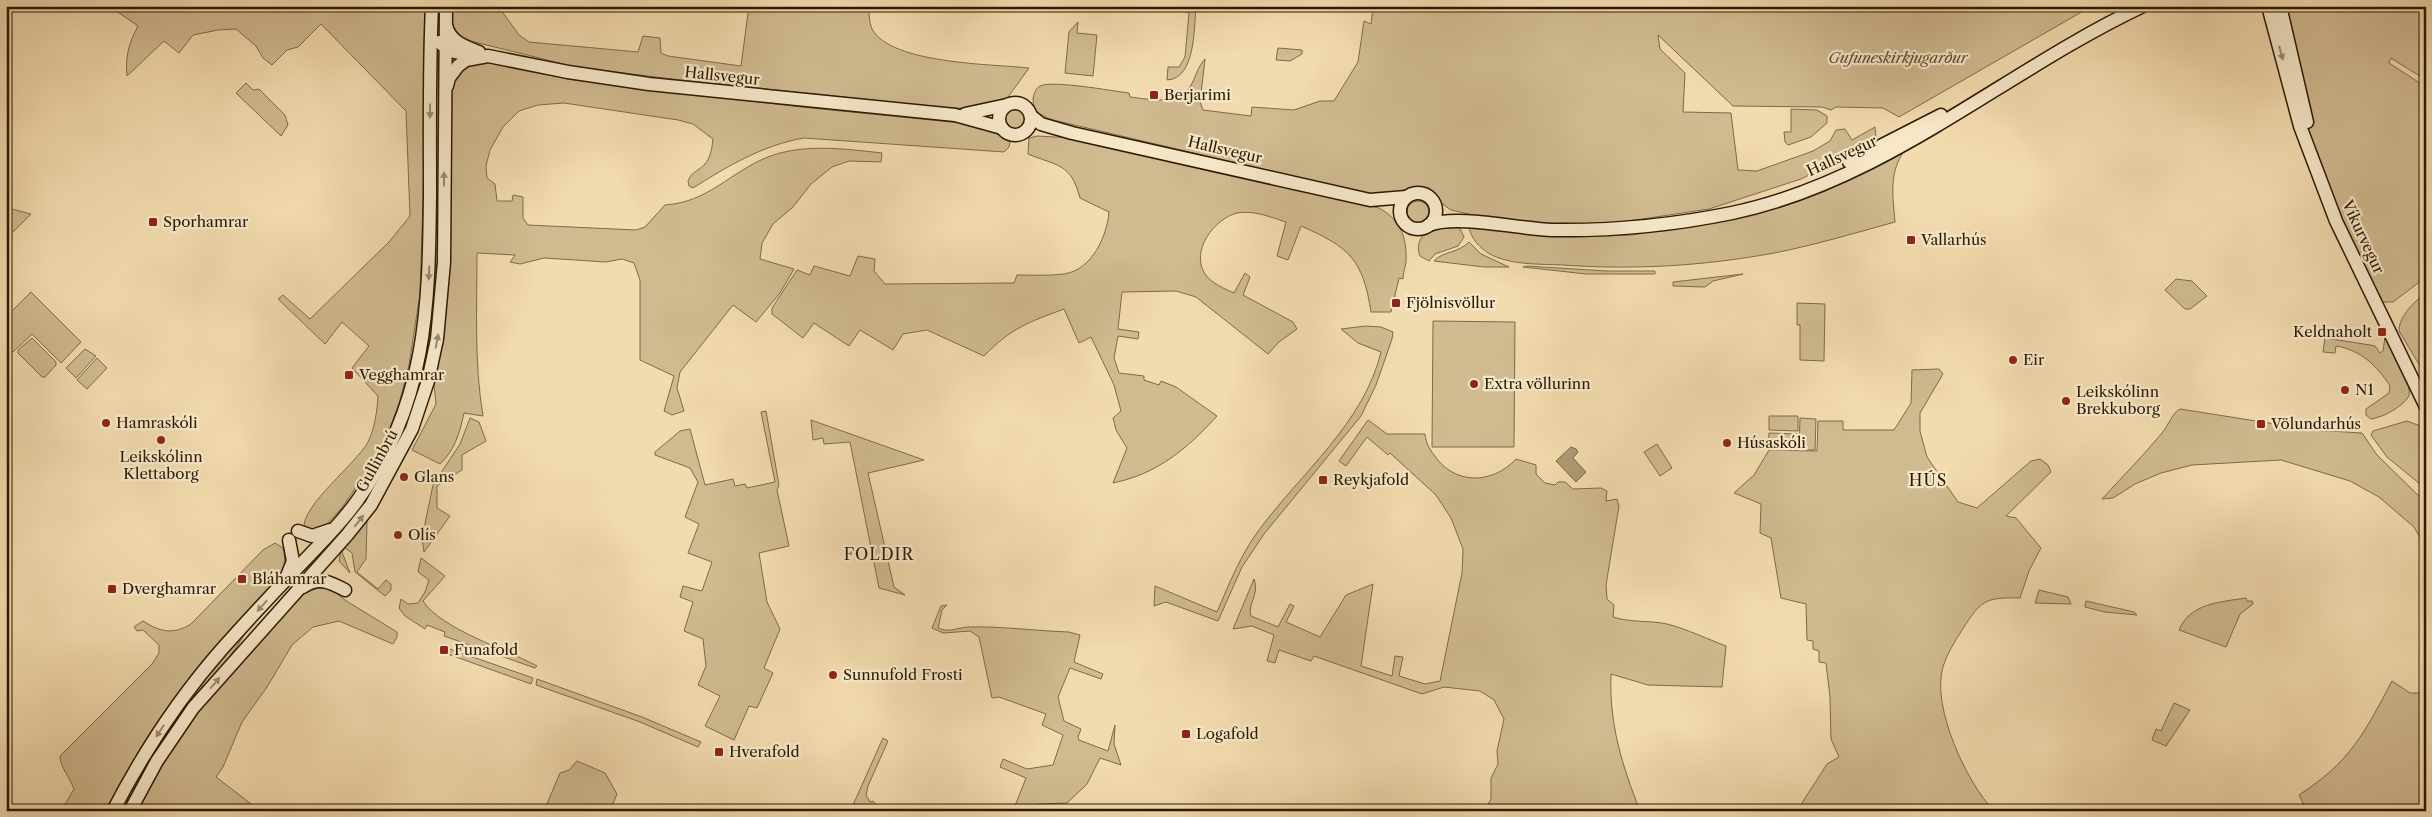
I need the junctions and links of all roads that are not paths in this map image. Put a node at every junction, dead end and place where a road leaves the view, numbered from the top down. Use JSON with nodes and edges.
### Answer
{"nodes":[{"id":1,"x":2126,"y":6,"type":"edge"},
{"id":2,"x":2143,"y":6,"type":"edge"},
{"id":3,"x":2268,"y":6,"type":"edge"},
{"id":4,"x":2280,"y":6,"type":"edge"},
{"id":5,"x":431,"y":13,"type":"edge"},
{"id":6,"x":445,"y":13,"type":"edge"},
{"id":7,"x":444,"y":46,"type":"junction"},
{"id":8,"x":2068,"y":46,"type":"junction"},
{"id":9,"x":479,"y":54,"type":"junction"},
{"id":10,"x":431,"y":62,"type":"junction"},
{"id":11,"x":445,"y":96,"type":"junction"},
{"id":12,"x":1007,"y":106,"type":"junction"},
{"id":13,"x":955,"y":115,"type":"junction"},
{"id":14,"x":1031,"y":116,"type":"junction"},
{"id":15,"x":1002,"y":128,"type":"junction"},
{"id":16,"x":1025,"y":132,"type":"junction"},
{"id":17,"x":1072,"y":132,"type":"junction"},
{"id":18,"x":2316,"y":166,"type":"junction"},
{"id":19,"x":1406,"y":197,"type":"junction"},
{"id":20,"x":1370,"y":200,"type":"junction"},
{"id":21,"x":1434,"y":204,"type":"junction"},
{"id":22,"x":1401,"y":219,"type":"junction"},
{"id":23,"x":1471,"y":222,"type":"junction"},
{"id":24,"x":1429,"y":225,"type":"junction"},
{"id":25,"x":2384,"y":320,"type":"junction"},
{"id":26,"x":2426,"y":390,"type":"edge"},
{"id":27,"x":2426,"y":407,"type":"edge"},
{"id":28,"x":337,"y":527,"type":"junction"},
{"id":29,"x":298,"y":531,"type":"dead end"},
{"id":30,"x":289,"y":540,"type":"dead end"},
{"id":31,"x":283,"y":583,"type":"junction"},
{"id":32,"x":344,"y":590,"type":"dead end"},
{"id":33,"x":295,"y":592,"type":"junction"},
{"id":34,"x":113,"y":811,"type":"edge"},
{"id":35,"x":130,"y":811,"type":"edge"}],
"edges":[{"from":1,"to":8,"type":"main road","name":"Hallsvegur"},
{"from":2,"to":8,"type":"main road","name":"Hallsvegur"},
{"from":3,"to":18,"type":"main road","name":"Víkurvegur","one_way":true},
{"from":4,"to":18,"type":"main road","name":"Víkurvegur"},
{"from":5,"to":7,"type":"main road"},
{"from":5,"to":10,"type":"main road","name":"Gullinbrú"},
{"from":6,"to":7,"type":"main road","name":"Gullinbrú"},
{"from":6,"to":9,"type":"main road"},
{"from":7,"to":9,"type":"main road","name":"Hallsvegur"},
{"from":7,"to":10,"type":"main road"},
{"from":7,"to":11,"type":"main road","name":"Gullinbrú"},
{"from":8,"to":23,"type":"main road","name":"Hallsvegur"},
{"from":9,"to":11,"type":"main road"},
{"from":9,"to":13,"type":"main road","name":"Hallsvegur"},
{"from":10,"to":28,"type":"main road","name":"Gullinbrú","one_way":true},
{"from":33,"to":11,"type":"main road","name":"Gullinbrú","one_way":true},
{"from":12,"to":13,"type":"main road","name":"Hallsvegur"},
{"from":12,"to":14,"type":"main road"},
{"from":12,"to":15,"type":"main road"},
{"from":13,"to":15,"type":"main road","name":"Hallsvegur"},
{"from":14,"to":16,"type":"main road"},
{"from":14,"to":17,"type":"main road","name":"Hallsvegur"},
{"from":15,"to":16,"type":"main road"},
{"from":16,"to":17,"type":"main road","name":"Hallsvegur"},
{"from":17,"to":20,"type":"main road","name":"Hallsvegur"},
{"from":18,"to":25,"type":"main road","name":"Víkurvegur"},
{"from":19,"to":20,"type":"main road","name":"Hallsvegur"},
{"from":19,"to":21,"type":"main road","name":"Hallsvegur"},
{"from":19,"to":22,"type":"main road"},
{"from":20,"to":22,"type":"main road","name":"Hallsvegur"},
{"from":21,"to":23,"type":"main road","name":"Hallsvegur"},
{"from":21,"to":24,"type":"main road"},
{"from":22,"to":24,"type":"main road","name":"Hallsvegur"},
{"from":23,"to":24,"type":"main road","name":"Hallsvegur"},
{"from":25,"to":26,"type":"main road","name":"Víkurvegur"},
{"from":25,"to":27,"type":"main road","name":"Víkurvegur"},
{"from":28,"to":29,"type":"main road"},
{"from":28,"to":31,"type":"main road","name":"Gullinbrú"},
{"from":30,"to":31,"type":"main road"},
{"from":31,"to":34,"type":"main road","name":"Gullinbrú","one_way":true},
{"from":32,"to":33,"type":"main road"},
{"from":35,"to":33,"type":"main road","name":"Gullinbrú","one_way":true}]}
